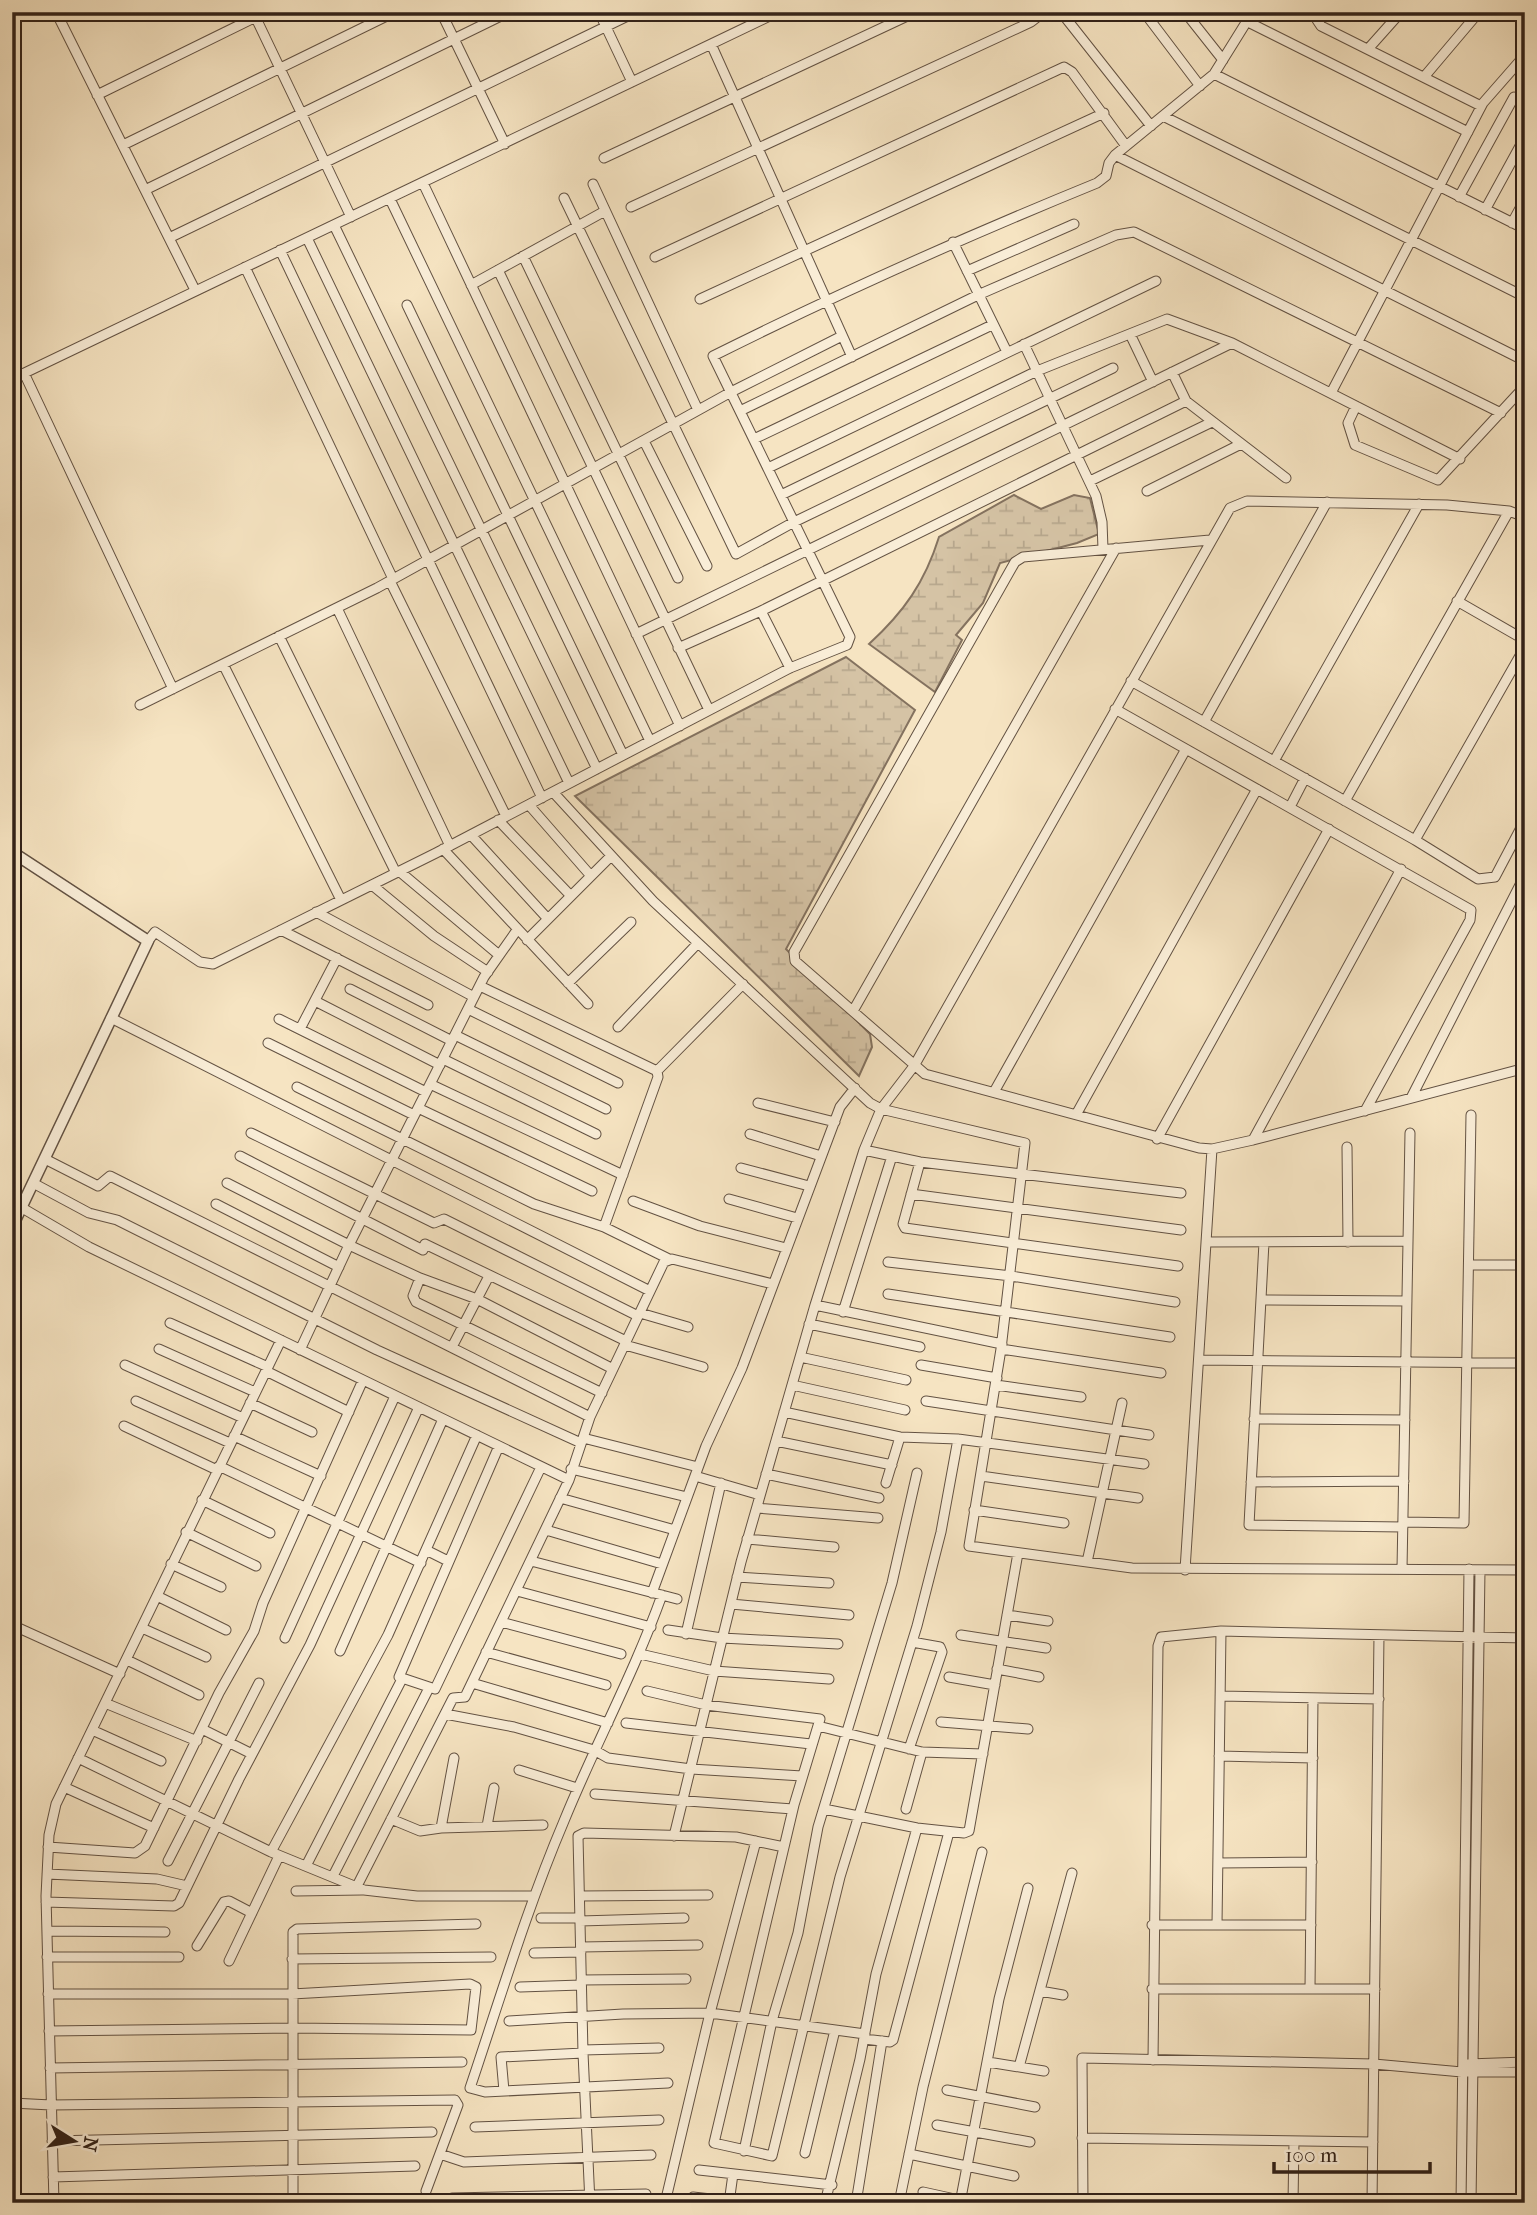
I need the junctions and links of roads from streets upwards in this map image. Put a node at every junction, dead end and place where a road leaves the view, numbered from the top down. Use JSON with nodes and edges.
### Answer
{"nodes":[{"id":1,"x":57,"y":12,"type":"edge"},
{"id":2,"x":266,"y":12,"type":"edge"},
{"id":3,"x":395,"y":12,"type":"edge"},
{"id":4,"x":441,"y":12,"type":"edge"},
{"id":5,"x":509,"y":12,"type":"edge"},
{"id":6,"x":599,"y":12,"type":"edge"},
{"id":7,"x":636,"y":12,"type":"edge"},
{"id":8,"x":749,"y":12,"type":"edge"},
{"id":9,"x":778,"y":12,"type":"edge"},
{"id":10,"x":916,"y":12,"type":"edge"},
{"id":11,"x":1044,"y":12,"type":"edge"},
{"id":12,"x":1061,"y":12,"type":"edge"},
{"id":13,"x":1144,"y":12,"type":"edge"},
{"id":14,"x":1185,"y":12,"type":"edge"},
{"id":15,"x":1321,"y":12,"type":"edge"},
{"id":16,"x":1401,"y":12,"type":"edge"},
{"id":17,"x":1479,"y":12,"type":"edge"},
{"id":18,"x":254,"y":15,"type":"edge"},
{"id":19,"x":1244,"y":17,"type":"edge"},
{"id":20,"x":755,"y":23,"type":"junction"},
{"id":21,"x":606,"y":27,"type":"junction"},
{"id":22,"x":454,"y":39,"type":"junction"},
{"id":23,"x":711,"y":44,"type":"junction"},
{"id":24,"x":1368,"y":49,"type":"junction"},
{"id":25,"x":1525,"y":55,"type":"edge"},
{"id":26,"x":1223,"y":60,"type":"junction"},
{"id":27,"x":280,"y":68,"type":"junction"},
{"id":28,"x":1214,"y":74,"type":"junction"},
{"id":29,"x":1424,"y":77,"type":"junction"},
{"id":30,"x":632,"y":82,"type":"junction"},
{"id":31,"x":1200,"y":86,"type":"junction"},
{"id":32,"x":478,"y":89,"type":"junction"},
{"id":33,"x":97,"y":95,"type":"junction"},
{"id":34,"x":734,"y":96,"type":"junction"},
{"id":35,"x":1514,"y":97,"type":"dead end"},
{"id":36,"x":1481,"y":106,"type":"junction"},
{"id":37,"x":301,"y":113,"type":"junction"},
{"id":38,"x":1104,"y":113,"type":"junction"},
{"id":39,"x":1163,"y":116,"type":"junction"},
{"id":40,"x":1151,"y":126,"type":"junction"},
{"id":41,"x":1468,"y":132,"type":"junction"},
{"id":42,"x":1525,"y":137,"type":"edge"},
{"id":43,"x":505,"y":144,"type":"junction"},
{"id":44,"x":122,"y":145,"type":"junction"},
{"id":45,"x":1126,"y":146,"type":"junction"},
{"id":46,"x":757,"y":148,"type":"junction"},
{"id":47,"x":1115,"y":155,"type":"junction"},
{"id":48,"x":604,"y":158,"type":"dead end"},
{"id":49,"x":325,"y":162,"type":"junction"},
{"id":50,"x":423,"y":183,"type":"junction"},
{"id":51,"x":593,"y":184,"type":"dead end"},
{"id":52,"x":1439,"y":187,"type":"junction"},
{"id":53,"x":145,"y":190,"type":"junction"},
{"id":54,"x":1459,"y":197,"type":"junction"},
{"id":55,"x":564,"y":198,"type":"dead end"},
{"id":56,"x":390,"y":199,"type":"junction"},
{"id":57,"x":1525,"y":199,"type":"edge"},
{"id":58,"x":780,"y":200,"type":"junction"},
{"id":59,"x":631,"y":207,"type":"dead end"},
{"id":60,"x":1485,"y":209,"type":"junction"},
{"id":61,"x":605,"y":211,"type":"junction"},
{"id":62,"x":351,"y":217,"type":"junction"},
{"id":63,"x":1512,"y":223,"type":"junction"},
{"id":64,"x":1074,"y":224,"type":"dead end"},
{"id":65,"x":334,"y":225,"type":"junction"},
{"id":66,"x":577,"y":225,"type":"junction"},
{"id":67,"x":1525,"y":229,"type":"edge"},
{"id":68,"x":169,"y":238,"type":"junction"},
{"id":69,"x":307,"y":238,"type":"junction"},
{"id":70,"x":1411,"y":241,"type":"junction"},
{"id":71,"x":953,"y":242,"type":"junction"},
{"id":72,"x":279,"y":250,"type":"junction"},
{"id":73,"x":803,"y":251,"type":"junction"},
{"id":74,"x":523,"y":256,"type":"junction"},
{"id":75,"x":655,"y":257,"type":"dead end"},
{"id":76,"x":245,"y":267,"type":"junction"},
{"id":77,"x":498,"y":270,"type":"junction"},
{"id":78,"x":967,"y":271,"type":"junction"},
{"id":79,"x":1156,"y":281,"type":"dead end"},
{"id":80,"x":471,"y":285,"type":"junction"},
{"id":81,"x":195,"y":290,"type":"junction"},
{"id":82,"x":1385,"y":291,"type":"junction"},
{"id":83,"x":978,"y":295,"type":"junction"},
{"id":84,"x":1525,"y":297,"type":"edge"},
{"id":85,"x":700,"y":299,"type":"dead end"},
{"id":86,"x":825,"y":300,"type":"junction"},
{"id":87,"x":407,"y":304,"type":"dead end"},
{"id":88,"x":992,"y":324,"type":"junction"},
{"id":89,"x":1130,"y":334,"type":"junction"},
{"id":90,"x":842,"y":336,"type":"junction"},
{"id":91,"x":1358,"y":341,"type":"junction"},
{"id":92,"x":1232,"y":343,"type":"junction"},
{"id":93,"x":1024,"y":344,"type":"junction"},
{"id":94,"x":1007,"y":352,"type":"junction"},
{"id":95,"x":852,"y":357,"type":"junction"},
{"id":96,"x":1525,"y":361,"type":"edge"},
{"id":97,"x":1113,"y":368,"type":"dead end"},
{"id":98,"x":1037,"y":371,"type":"junction"},
{"id":99,"x":1172,"y":372,"type":"junction"},
{"id":100,"x":24,"y":373,"type":"junction"},
{"id":101,"x":12,"y":379,"type":"edge"},
{"id":102,"x":1153,"y":382,"type":"junction"},
{"id":103,"x":1525,"y":386,"type":"edge"},
{"id":104,"x":731,"y":391,"type":"junction"},
{"id":105,"x":1331,"y":393,"type":"junction"},
{"id":106,"x":1050,"y":398,"type":"junction"},
{"id":107,"x":1186,"y":401,"type":"junction"},
{"id":108,"x":1356,"y":406,"type":"junction"},
{"id":109,"x":698,"y":410,"type":"junction"},
{"id":110,"x":740,"y":411,"type":"junction"},
{"id":111,"x":1501,"y":413,"type":"junction"},
{"id":112,"x":1212,"y":422,"type":"junction"},
{"id":113,"x":671,"y":425,"type":"junction"},
{"id":114,"x":1063,"y":425,"type":"junction"},
{"id":115,"x":754,"y":439,"type":"junction"},
{"id":116,"x":644,"y":441,"type":"junction"},
{"id":117,"x":1241,"y":444,"type":"junction"},
{"id":118,"x":619,"y":455,"type":"junction"},
{"id":119,"x":1077,"y":455,"type":"junction"},
{"id":120,"x":1460,"y":459,"type":"junction"},
{"id":121,"x":768,"y":468,"type":"junction"},
{"id":122,"x":592,"y":470,"type":"junction"},
{"id":123,"x":1286,"y":478,"type":"dead end"},
{"id":124,"x":1090,"y":481,"type":"junction"},
{"id":125,"x":565,"y":485,"type":"junction"},
{"id":126,"x":1147,"y":492,"type":"dead end"},
{"id":127,"x":781,"y":495,"type":"junction"},
{"id":128,"x":536,"y":501,"type":"junction"},
{"id":129,"x":1327,"y":502,"type":"junction"},
{"id":130,"x":1419,"y":504,"type":"junction"},
{"id":131,"x":1509,"y":512,"type":"junction"},
{"id":132,"x":509,"y":516,"type":"junction"},
{"id":133,"x":1525,"y":517,"type":"edge"},
{"id":134,"x":794,"y":522,"type":"junction"},
{"id":135,"x":481,"y":531,"type":"junction"},
{"id":136,"x":1210,"y":540,"type":"junction"},
{"id":137,"x":454,"y":546,"type":"junction"},
{"id":138,"x":1116,"y":548,"type":"junction"},
{"id":139,"x":1103,"y":549,"type":"junction"},
{"id":140,"x":808,"y":551,"type":"junction"},
{"id":141,"x":427,"y":561,"type":"junction"},
{"id":142,"x":707,"y":566,"type":"dead end"},
{"id":143,"x":678,"y":578,"type":"dead end"},
{"id":144,"x":392,"y":580,"type":"junction"},
{"id":145,"x":822,"y":580,"type":"junction"},
{"id":146,"x":1457,"y":601,"type":"junction"},
{"id":147,"x":337,"y":608,"type":"junction"},
{"id":148,"x":761,"y":611,"type":"junction"},
{"id":149,"x":665,"y":620,"type":"junction"},
{"id":150,"x":636,"y":634,"type":"junction"},
{"id":151,"x":279,"y":636,"type":"junction"},
{"id":152,"x":1525,"y":640,"type":"edge"},
{"id":153,"x":1525,"y":647,"type":"edge"},
{"id":154,"x":678,"y":648,"type":"junction"},
{"id":155,"x":223,"y":664,"type":"junction"},
{"id":156,"x":790,"y":668,"type":"junction"},
{"id":157,"x":1131,"y":681,"type":"junction"},
{"id":158,"x":173,"y":689,"type":"junction"},
{"id":159,"x":140,"y":705,"type":"dead end"},
{"id":160,"x":1115,"y":709,"type":"junction"},
{"id":161,"x":709,"y":710,"type":"junction"},
{"id":162,"x":1203,"y":722,"type":"junction"},
{"id":163,"x":680,"y":726,"type":"junction"},
{"id":164,"x":650,"y":741,"type":"junction"},
{"id":165,"x":1186,"y":749,"type":"junction"},
{"id":166,"x":623,"y":755,"type":"junction"},
{"id":167,"x":1274,"y":761,"type":"junction"},
{"id":168,"x":597,"y":769,"type":"junction"},
{"id":169,"x":1305,"y":778,"type":"junction"},
{"id":170,"x":569,"y":783,"type":"junction"},
{"id":171,"x":1257,"y":789,"type":"junction"},
{"id":172,"x":553,"y":792,"type":"junction"},
{"id":173,"x":542,"y":798,"type":"junction"},
{"id":174,"x":1345,"y":801,"type":"junction"},
{"id":175,"x":529,"y":804,"type":"junction"},
{"id":176,"x":1290,"y":807,"type":"junction"},
{"id":177,"x":502,"y":818,"type":"junction"},
{"id":178,"x":1525,"y":820,"type":"edge"},
{"id":179,"x":1329,"y":829,"type":"junction"},
{"id":180,"x":471,"y":835,"type":"junction"},
{"id":181,"x":1415,"y":840,"type":"junction"},
{"id":182,"x":447,"y":847,"type":"junction"},
{"id":183,"x":12,"y":852,"type":"edge"},
{"id":184,"x":611,"y":856,"type":"junction"},
{"id":185,"x":1401,"y":869,"type":"junction"},
{"id":186,"x":397,"y":872,"type":"junction"},
{"id":187,"x":1525,"y":875,"type":"edge"},
{"id":188,"x":591,"y":876,"type":"junction"},
{"id":189,"x":372,"y":885,"type":"junction"},
{"id":190,"x":571,"y":896,"type":"junction"},
{"id":191,"x":341,"y":900,"type":"junction"},
{"id":192,"x":316,"y":912,"type":"junction"},
{"id":193,"x":548,"y":919,"type":"junction"},
{"id":194,"x":631,"y":922,"type":"dead end"},
{"id":195,"x":281,"y":930,"type":"junction"},
{"id":196,"x":517,"y":930,"type":"junction"},
{"id":197,"x":527,"y":940,"type":"junction"},
{"id":198,"x":148,"y":941,"type":"junction"},
{"id":199,"x":698,"y":943,"type":"junction"},
{"id":200,"x":499,"y":956,"type":"junction"},
{"id":201,"x":337,"y":958,"type":"junction"},
{"id":202,"x":488,"y":972,"type":"junction"},
{"id":203,"x":568,"y":984,"type":"junction"},
{"id":204,"x":743,"y":984,"type":"junction"},
{"id":205,"x":480,"y":986,"type":"junction"},
{"id":206,"x":349,"y":989,"type":"dead end"},
{"id":207,"x":474,"y":997,"type":"junction"},
{"id":208,"x":315,"y":1001,"type":"junction"},
{"id":209,"x":588,"y":1004,"type":"dead end"},
{"id":210,"x":428,"y":1005,"type":"dead end"},
{"id":211,"x":468,"y":1009,"type":"junction"},
{"id":212,"x":853,"y":1011,"type":"junction"},
{"id":213,"x":111,"y":1018,"type":"junction"},
{"id":214,"x":279,"y":1019,"type":"dead end"},
{"id":215,"x":618,"y":1027,"type":"dead end"},
{"id":216,"x":300,"y":1030,"type":"junction"},
{"id":217,"x":454,"y":1038,"type":"junction"},
{"id":218,"x":268,"y":1042,"type":"dead end"},
{"id":219,"x":441,"y":1062,"type":"junction"},
{"id":220,"x":914,"y":1066,"type":"junction"},
{"id":221,"x":1523,"y":1066,"type":"edge"},
{"id":222,"x":657,"y":1071,"type":"junction"},
{"id":223,"x":618,"y":1083,"type":"dead end"},
{"id":224,"x":297,"y":1087,"type":"dead end"},
{"id":225,"x":428,"y":1088,"type":"junction"},
{"id":226,"x":855,"y":1088,"type":"junction"},
{"id":227,"x":994,"y":1092,"type":"junction"},
{"id":228,"x":1411,"y":1098,"type":"junction"},
{"id":229,"x":758,"y":1103,"type":"dead end"},
{"id":230,"x":606,"y":1109,"type":"dead end"},
{"id":231,"x":881,"y":1109,"type":"junction"},
{"id":232,"x":1365,"y":1111,"type":"junction"},
{"id":233,"x":416,"y":1112,"type":"junction"},
{"id":234,"x":1077,"y":1113,"type":"junction"},
{"id":235,"x":1471,"y":1115,"type":"dead end"},
{"id":236,"x":835,"y":1122,"type":"junction"},
{"id":237,"x":251,"y":1133,"type":"dead end"},
{"id":238,"x":1410,"y":1133,"type":"dead end"},
{"id":239,"x":596,"y":1134,"type":"dead end"},
{"id":240,"x":750,"y":1134,"type":"dead end"},
{"id":241,"x":1157,"y":1139,"type":"junction"},
{"id":242,"x":402,"y":1140,"type":"junction"},
{"id":243,"x":1253,"y":1140,"type":"junction"},
{"id":244,"x":1347,"y":1147,"type":"dead end"},
{"id":245,"x":1212,"y":1149,"type":"junction"},
{"id":246,"x":864,"y":1150,"type":"junction"},
{"id":247,"x":240,"y":1156,"type":"dead end"},
{"id":248,"x":821,"y":1156,"type":"junction"},
{"id":249,"x":892,"y":1156,"type":"junction"},
{"id":250,"x":45,"y":1159,"type":"junction"},
{"id":251,"x":391,"y":1161,"type":"junction"},
{"id":252,"x":920,"y":1161,"type":"junction"},
{"id":253,"x":741,"y":1168,"type":"dead end"},
{"id":254,"x":1020,"y":1173,"type":"junction"},
{"id":255,"x":623,"y":1175,"type":"junction"},
{"id":256,"x":33,"y":1183,"type":"junction"},
{"id":257,"x":227,"y":1183,"type":"dead end"},
{"id":258,"x":809,"y":1186,"type":"junction"},
{"id":259,"x":592,"y":1191,"type":"dead end"},
{"id":260,"x":911,"y":1194,"type":"junction"},
{"id":261,"x":1181,"y":1194,"type":"dead end"},
{"id":262,"x":374,"y":1195,"type":"junction"},
{"id":263,"x":729,"y":1199,"type":"dead end"},
{"id":264,"x":633,"y":1201,"type":"dead end"},
{"id":265,"x":216,"y":1204,"type":"dead end"},
{"id":266,"x":17,"y":1205,"type":"edge"},
{"id":267,"x":1017,"y":1207,"type":"junction"},
{"id":268,"x":797,"y":1218,"type":"junction"},
{"id":269,"x":362,"y":1219,"type":"junction"},
{"id":270,"x":12,"y":1227,"type":"edge"},
{"id":271,"x":604,"y":1227,"type":"junction"},
{"id":272,"x":1181,"y":1230,"type":"dead end"},
{"id":273,"x":1408,"y":1241,"type":"junction"},
{"id":274,"x":1014,"y":1242,"type":"junction"},
{"id":275,"x":1206,"y":1242,"type":"junction"},
{"id":276,"x":1264,"y":1242,"type":"junction"},
{"id":277,"x":1348,"y":1242,"type":"junction"},
{"id":278,"x":349,"y":1245,"type":"junction"},
{"id":279,"x":786,"y":1248,"type":"junction"},
{"id":280,"x":669,"y":1259,"type":"junction"},
{"id":281,"x":888,"y":1262,"type":"dead end"},
{"id":282,"x":1469,"y":1265,"type":"junction"},
{"id":283,"x":1525,"y":1265,"type":"edge"},
{"id":284,"x":1178,"y":1266,"type":"dead end"},
{"id":285,"x":339,"y":1267,"type":"junction"},
{"id":286,"x":489,"y":1276,"type":"junction"},
{"id":287,"x":1011,"y":1276,"type":"junction"},
{"id":288,"x":420,"y":1278,"type":"junction"},
{"id":289,"x":773,"y":1284,"type":"junction"},
{"id":290,"x":330,"y":1285,"type":"junction"},
{"id":291,"x":650,"y":1291,"type":"junction"},
{"id":292,"x":888,"y":1294,"type":"dead end"},
{"id":293,"x":477,"y":1299,"type":"junction"},
{"id":294,"x":1261,"y":1300,"type":"junction"},
{"id":295,"x":1407,"y":1301,"type":"junction"},
{"id":296,"x":1175,"y":1302,"type":"dead end"},
{"id":297,"x":815,"y":1305,"type":"junction"},
{"id":298,"x":843,"y":1312,"type":"junction"},
{"id":299,"x":1006,"y":1312,"type":"junction"},
{"id":300,"x":639,"y":1315,"type":"junction"},
{"id":301,"x":314,"y":1320,"type":"junction"},
{"id":302,"x":170,"y":1323,"type":"dead end"},
{"id":303,"x":809,"y":1324,"type":"junction"},
{"id":304,"x":464,"y":1325,"type":"junction"},
{"id":305,"x":688,"y":1327,"type":"dead end"},
{"id":306,"x":1170,"y":1336,"type":"dead end"},
{"id":307,"x":281,"y":1340,"type":"junction"},
{"id":308,"x":625,"y":1343,"type":"junction"},
{"id":309,"x":452,"y":1347,"type":"junction"},
{"id":310,"x":920,"y":1347,"type":"dead end"},
{"id":311,"x":1001,"y":1347,"type":"junction"},
{"id":312,"x":159,"y":1349,"type":"dead end"},
{"id":313,"x":300,"y":1350,"type":"junction"},
{"id":314,"x":800,"y":1357,"type":"junction"},
{"id":315,"x":1199,"y":1360,"type":"junction"},
{"id":316,"x":1258,"y":1360,"type":"junction"},
{"id":317,"x":1406,"y":1362,"type":"junction"},
{"id":318,"x":1467,"y":1363,"type":"junction"},
{"id":319,"x":1525,"y":1363,"type":"edge"},
{"id":320,"x":125,"y":1364,"type":"dead end"},
{"id":321,"x":921,"y":1365,"type":"dead end"},
{"id":322,"x":703,"y":1367,"type":"dead end"},
{"id":323,"x":613,"y":1368,"type":"junction"},
{"id":324,"x":267,"y":1369,"type":"junction"},
{"id":325,"x":1161,"y":1373,"type":"dead end"},
{"id":326,"x":363,"y":1380,"type":"junction"},
{"id":327,"x":906,"y":1380,"type":"dead end"},
{"id":328,"x":996,"y":1381,"type":"junction"},
{"id":329,"x":792,"y":1385,"type":"junction"},
{"id":330,"x":256,"y":1392,"type":"junction"},
{"id":331,"x":602,"y":1393,"type":"junction"},
{"id":332,"x":395,"y":1396,"type":"junction"},
{"id":333,"x":1081,"y":1397,"type":"dead end"},
{"id":334,"x":136,"y":1401,"type":"dead end"},
{"id":335,"x":926,"y":1401,"type":"dead end"},
{"id":336,"x":250,"y":1403,"type":"junction"},
{"id":337,"x":1122,"y":1403,"type":"dead end"},
{"id":338,"x":419,"y":1408,"type":"junction"},
{"id":339,"x":905,"y":1410,"type":"dead end"},
{"id":340,"x":349,"y":1412,"type":"junction"},
{"id":341,"x":784,"y":1412,"type":"junction"},
{"id":342,"x":992,"y":1412,"type":"junction"},
{"id":343,"x":243,"y":1418,"type":"junction"},
{"id":344,"x":590,"y":1418,"type":"junction"},
{"id":345,"x":443,"y":1419,"type":"junction"},
{"id":346,"x":1254,"y":1419,"type":"junction"},
{"id":347,"x":1405,"y":1420,"type":"junction"},
{"id":348,"x":124,"y":1426,"type":"dead end"},
{"id":349,"x":1116,"y":1430,"type":"junction"},
{"id":350,"x":312,"y":1432,"type":"dead end"},
{"id":351,"x":477,"y":1435,"type":"junction"},
{"id":352,"x":1149,"y":1435,"type":"dead end"},
{"id":353,"x":900,"y":1437,"type":"junction"},
{"id":354,"x":958,"y":1439,"type":"junction"},
{"id":355,"x":232,"y":1440,"type":"junction"},
{"id":356,"x":582,"y":1441,"type":"junction"},
{"id":357,"x":776,"y":1441,"type":"junction"},
{"id":358,"x":988,"y":1444,"type":"junction"},
{"id":359,"x":499,"y":1447,"type":"junction"},
{"id":360,"x":1525,"y":1458,"type":"edge"},
{"id":361,"x":1110,"y":1459,"type":"junction"},
{"id":362,"x":1144,"y":1464,"type":"dead end"},
{"id":363,"x":892,"y":1465,"type":"junction"},
{"id":364,"x":541,"y":1466,"type":"junction"},
{"id":365,"x":218,"y":1468,"type":"junction"},
{"id":366,"x":571,"y":1469,"type":"junction"},
{"id":367,"x":696,"y":1471,"type":"junction"},
{"id":368,"x":918,"y":1472,"type":"dead end"},
{"id":369,"x":766,"y":1474,"type":"junction"},
{"id":370,"x":321,"y":1476,"type":"junction"},
{"id":371,"x":981,"y":1476,"type":"junction"},
{"id":372,"x":569,"y":1480,"type":"junction"},
{"id":373,"x":1404,"y":1481,"type":"junction"},
{"id":374,"x":1251,"y":1482,"type":"junction"},
{"id":375,"x":721,"y":1483,"type":"junction"},
{"id":376,"x":886,"y":1483,"type":"dead end"},
{"id":377,"x":1524,"y":1483,"type":"edge"},
{"id":378,"x":1102,"y":1493,"type":"junction"},
{"id":379,"x":760,"y":1495,"type":"junction"},
{"id":380,"x":687,"y":1497,"type":"junction"},
{"id":381,"x":560,"y":1498,"type":"junction"},
{"id":382,"x":879,"y":1498,"type":"dead end"},
{"id":383,"x":1138,"y":1498,"type":"dead end"},
{"id":384,"x":202,"y":1500,"type":"junction"},
{"id":385,"x":307,"y":1508,"type":"junction"},
{"id":386,"x":757,"y":1508,"type":"junction"},
{"id":387,"x":974,"y":1510,"type":"junction"},
{"id":388,"x":878,"y":1518,"type":"dead end"},
{"id":389,"x":1525,"y":1519,"type":"edge"},
{"id":390,"x":1064,"y":1523,"type":"dead end"},
{"id":391,"x":339,"y":1524,"type":"junction"},
{"id":392,"x":1403,"y":1524,"type":"junction"},
{"id":393,"x":545,"y":1530,"type":"junction"},
{"id":394,"x":675,"y":1530,"type":"junction"},
{"id":395,"x":186,"y":1532,"type":"junction"},
{"id":396,"x":270,"y":1533,"type":"dead end"},
{"id":397,"x":362,"y":1535,"type":"junction"},
{"id":398,"x":747,"y":1539,"type":"junction"},
{"id":399,"x":387,"y":1546,"type":"junction"},
{"id":400,"x":834,"y":1547,"type":"dead end"},
{"id":401,"x":426,"y":1550,"type":"junction"},
{"id":402,"x":1018,"y":1553,"type":"junction"},
{"id":403,"x":448,"y":1561,"type":"junction"},
{"id":404,"x":531,"y":1561,"type":"junction"},
{"id":405,"x":1087,"y":1562,"type":"junction"},
{"id":406,"x":421,"y":1563,"type":"junction"},
{"id":407,"x":172,"y":1564,"type":"junction"},
{"id":408,"x":662,"y":1564,"type":"junction"},
{"id":409,"x":256,"y":1566,"type":"dead end"},
{"id":410,"x":1402,"y":1569,"type":"junction"},
{"id":411,"x":1469,"y":1569,"type":"junction"},
{"id":412,"x":1185,"y":1570,"type":"junction"},
{"id":413,"x":1480,"y":1570,"type":"junction"},
{"id":414,"x":1525,"y":1570,"type":"edge"},
{"id":415,"x":737,"y":1577,"type":"junction"},
{"id":416,"x":829,"y":1583,"type":"dead end"},
{"id":417,"x":221,"y":1587,"type":"dead end"},
{"id":418,"x":517,"y":1591,"type":"junction"},
{"id":419,"x":657,"y":1594,"type":"junction"},
{"id":420,"x":157,"y":1596,"type":"junction"},
{"id":421,"x":677,"y":1599,"type":"dead end"},
{"id":422,"x":731,"y":1604,"type":"junction"},
{"id":423,"x":849,"y":1615,"type":"dead end"},
{"id":424,"x":1007,"y":1615,"type":"junction"},
{"id":425,"x":1048,"y":1621,"type":"dead end"},
{"id":426,"x":501,"y":1622,"type":"junction"},
{"id":427,"x":12,"y":1625,"type":"edge"},
{"id":428,"x":651,"y":1627,"type":"junction"},
{"id":429,"x":142,"y":1628,"type":"junction"},
{"id":430,"x":226,"y":1630,"type":"dead end"},
{"id":431,"x":668,"y":1630,"type":"dead end"},
{"id":432,"x":1221,"y":1631,"type":"junction"},
{"id":433,"x":685,"y":1634,"type":"junction"},
{"id":434,"x":961,"y":1635,"type":"dead end"},
{"id":435,"x":1380,"y":1635,"type":"junction"},
{"id":436,"x":1468,"y":1636,"type":"junction"},
{"id":437,"x":1479,"y":1637,"type":"junction"},
{"id":438,"x":285,"y":1638,"type":"dead end"},
{"id":439,"x":722,"y":1638,"type":"junction"},
{"id":440,"x":1525,"y":1638,"type":"edge"},
{"id":441,"x":912,"y":1642,"type":"junction"},
{"id":442,"x":1002,"y":1643,"type":"junction"},
{"id":443,"x":838,"y":1644,"type":"dead end"},
{"id":444,"x":1046,"y":1648,"type":"dead end"},
{"id":445,"x":340,"y":1651,"type":"dead end"},
{"id":446,"x":486,"y":1653,"type":"junction"},
{"id":447,"x":621,"y":1654,"type":"dead end"},
{"id":448,"x":640,"y":1654,"type":"junction"},
{"id":449,"x":206,"y":1657,"type":"dead end"},
{"id":450,"x":127,"y":1660,"type":"junction"},
{"id":451,"x":998,"y":1669,"type":"junction"},
{"id":452,"x":714,"y":1671,"type":"junction"},
{"id":453,"x":120,"y":1674,"type":"junction"},
{"id":454,"x":1039,"y":1676,"type":"dead end"},
{"id":455,"x":949,"y":1677,"type":"dead end"},
{"id":456,"x":402,"y":1679,"type":"junction"},
{"id":457,"x":829,"y":1679,"type":"dead end"},
{"id":458,"x":259,"y":1683,"type":"dead end"},
{"id":459,"x":472,"y":1683,"type":"junction"},
{"id":460,"x":606,"y":1685,"type":"dead end"},
{"id":461,"x":995,"y":1685,"type":"junction"},
{"id":462,"x":429,"y":1688,"type":"junction"},
{"id":463,"x":647,"y":1692,"type":"dead end"},
{"id":464,"x":198,"y":1695,"type":"dead end"},
{"id":465,"x":1220,"y":1696,"type":"junction"},
{"id":466,"x":1314,"y":1698,"type":"junction"},
{"id":467,"x":1379,"y":1699,"type":"junction"},
{"id":468,"x":105,"y":1703,"type":"junction"},
{"id":469,"x":706,"y":1705,"type":"junction"},
{"id":470,"x":445,"y":1714,"type":"junction"},
{"id":471,"x":941,"y":1722,"type":"dead end"},
{"id":472,"x":608,"y":1723,"type":"junction"},
{"id":473,"x":626,"y":1723,"type":"dead end"},
{"id":474,"x":818,"y":1726,"type":"junction"},
{"id":475,"x":988,"y":1726,"type":"junction"},
{"id":476,"x":202,"y":1729,"type":"junction"},
{"id":477,"x":1028,"y":1729,"type":"dead end"},
{"id":478,"x":92,"y":1731,"type":"junction"},
{"id":479,"x":699,"y":1733,"type":"junction"},
{"id":480,"x":849,"y":1734,"type":"junction"},
{"id":481,"x":197,"y":1741,"type":"junction"},
{"id":482,"x":229,"y":1742,"type":"junction"},
{"id":483,"x":882,"y":1743,"type":"junction"},
{"id":484,"x":811,"y":1744,"type":"junction"},
{"id":485,"x":909,"y":1749,"type":"junction"},
{"id":486,"x":594,"y":1750,"type":"junction"},
{"id":487,"x":922,"y":1752,"type":"junction"},
{"id":488,"x":252,"y":1754,"type":"junction"},
{"id":489,"x":983,"y":1754,"type":"junction"},
{"id":490,"x":1220,"y":1756,"type":"junction"},
{"id":491,"x":78,"y":1758,"type":"junction"},
{"id":492,"x":454,"y":1758,"type":"dead end"},
{"id":493,"x":1313,"y":1758,"type":"junction"},
{"id":494,"x":161,"y":1761,"type":"dead end"},
{"id":495,"x":691,"y":1769,"type":"junction"},
{"id":496,"x":519,"y":1770,"type":"dead end"},
{"id":497,"x":802,"y":1776,"type":"junction"},
{"id":498,"x":64,"y":1787,"type":"junction"},
{"id":499,"x":494,"y":1788,"type":"dead end"},
{"id":500,"x":577,"y":1788,"type":"junction"},
{"id":501,"x":595,"y":1794,"type":"dead end"},
{"id":502,"x":168,"y":1800,"type":"junction"},
{"id":503,"x":683,"y":1801,"type":"junction"},
{"id":504,"x":793,"y":1809,"type":"junction"},
{"id":505,"x":824,"y":1809,"type":"junction"},
{"id":506,"x":905,"y":1809,"type":"dead end"},
{"id":507,"x":193,"y":1812,"type":"junction"},
{"id":508,"x":859,"y":1817,"type":"junction"},
{"id":509,"x":391,"y":1819,"type":"junction"},
{"id":510,"x":217,"y":1825,"type":"junction"},
{"id":511,"x":542,"y":1825,"type":"dead end"},
{"id":512,"x":487,"y":1826,"type":"junction"},
{"id":513,"x":154,"y":1828,"type":"junction"},
{"id":514,"x":441,"y":1828,"type":"junction"},
{"id":515,"x":917,"y":1828,"type":"junction"},
{"id":516,"x":949,"y":1832,"type":"junction"},
{"id":517,"x":674,"y":1836,"type":"junction"},
{"id":518,"x":756,"y":1841,"type":"junction"},
{"id":519,"x":48,"y":1847,"type":"junction"},
{"id":520,"x":784,"y":1847,"type":"junction"},
{"id":521,"x":982,"y":1852,"type":"dead end"},
{"id":522,"x":275,"y":1854,"type":"junction"},
{"id":523,"x":168,"y":1861,"type":"dead end"},
{"id":524,"x":1312,"y":1862,"type":"junction"},
{"id":525,"x":1218,"y":1863,"type":"junction"},
{"id":526,"x":306,"y":1866,"type":"junction"},
{"id":527,"x":1072,"y":1873,"type":"dead end"},
{"id":528,"x":47,"y":1874,"type":"junction"},
{"id":529,"x":333,"y":1876,"type":"junction"},
{"id":530,"x":187,"y":1886,"type":"junction"},
{"id":531,"x":360,"y":1888,"type":"junction"},
{"id":532,"x":1028,"y":1888,"type":"dead end"},
{"id":533,"x":296,"y":1891,"type":"dead end"},
{"id":534,"x":708,"y":1895,"type":"dead end"},
{"id":535,"x":534,"y":1896,"type":"junction"},
{"id":536,"x":580,"y":1896,"type":"junction"},
{"id":537,"x":46,"y":1902,"type":"junction"},
{"id":538,"x":252,"y":1913,"type":"junction"},
{"id":539,"x":541,"y":1918,"type":"dead end"},
{"id":540,"x":684,"y":1918,"type":"dead end"},
{"id":541,"x":580,"y":1919,"type":"junction"},
{"id":542,"x":476,"y":1924,"type":"dead end"},
{"id":543,"x":1152,"y":1925,"type":"junction"},
{"id":544,"x":1217,"y":1925,"type":"junction"},
{"id":545,"x":1311,"y":1925,"type":"junction"},
{"id":546,"x":47,"y":1931,"type":"junction"},
{"id":547,"x":165,"y":1932,"type":"dead end"},
{"id":548,"x":698,"y":1945,"type":"dead end"},
{"id":549,"x":197,"y":1946,"type":"dead end"},
{"id":550,"x":581,"y":1950,"type":"junction"},
{"id":551,"x":534,"y":1954,"type":"dead end"},
{"id":552,"x":47,"y":1957,"type":"junction"},
{"id":553,"x":179,"y":1957,"type":"dead end"},
{"id":554,"x":491,"y":1957,"type":"dead end"},
{"id":555,"x":292,"y":1959,"type":"junction"},
{"id":556,"x":229,"y":1961,"type":"dead end"},
{"id":557,"x":686,"y":1979,"type":"dead end"},
{"id":558,"x":581,"y":1982,"type":"junction"},
{"id":559,"x":520,"y":1987,"type":"dead end"},
{"id":560,"x":1153,"y":1989,"type":"junction"},
{"id":561,"x":1310,"y":1989,"type":"junction"},
{"id":562,"x":1375,"y":1989,"type":"junction"},
{"id":563,"x":1040,"y":1991,"type":"junction"},
{"id":564,"x":48,"y":1994,"type":"junction"},
{"id":565,"x":292,"y":1994,"type":"junction"},
{"id":566,"x":1063,"y":1995,"type":"dead end"},
{"id":567,"x":710,"y":2013,"type":"junction"},
{"id":568,"x":582,"y":2017,"type":"junction"},
{"id":569,"x":741,"y":2017,"type":"junction"},
{"id":570,"x":509,"y":2021,"type":"dead end"},
{"id":571,"x":772,"y":2021,"type":"junction"},
{"id":572,"x":804,"y":2025,"type":"junction"},
{"id":573,"x":292,"y":2028,"type":"junction"},
{"id":574,"x":835,"y":2030,"type":"junction"},
{"id":575,"x":49,"y":2031,"type":"junction"},
{"id":576,"x":864,"y":2036,"type":"junction"},
{"id":577,"x":882,"y":2041,"type":"junction"},
{"id":578,"x":659,"y":2048,"type":"dead end"},
{"id":579,"x":583,"y":2051,"type":"junction"},
{"id":580,"x":1153,"y":2060,"type":"junction"},
{"id":581,"x":462,"y":2062,"type":"dead end"},
{"id":582,"x":988,"y":2062,"type":"junction"},
{"id":583,"x":1525,"y":2062,"type":"edge"},
{"id":584,"x":292,"y":2063,"type":"junction"},
{"id":585,"x":1374,"y":2064,"type":"junction"},
{"id":586,"x":1018,"y":2067,"type":"junction"},
{"id":587,"x":50,"y":2068,"type":"junction"},
{"id":588,"x":1466,"y":2068,"type":"junction"},
{"id":589,"x":1044,"y":2071,"type":"dead end"},
{"id":590,"x":1525,"y":2073,"type":"edge"},
{"id":591,"x":668,"y":2083,"type":"dead end"},
{"id":592,"x":584,"y":2085,"type":"junction"},
{"id":593,"x":947,"y":2090,"type":"dead end"},
{"id":594,"x":504,"y":2091,"type":"junction"},
{"id":595,"x":982,"y":2096,"type":"junction"},
{"id":596,"x":292,"y":2102,"type":"junction"},
{"id":597,"x":12,"y":2103,"type":"edge"},
{"id":598,"x":51,"y":2105,"type":"junction"},
{"id":599,"x":1035,"y":2107,"type":"dead end"},
{"id":600,"x":659,"y":2120,"type":"dead end"},
{"id":601,"x":586,"y":2122,"type":"junction"},
{"id":602,"x":937,"y":2125,"type":"dead end"},
{"id":603,"x":475,"y":2127,"type":"dead end"},
{"id":604,"x":975,"y":2131,"type":"junction"},
{"id":605,"x":432,"y":2132,"type":"dead end"},
{"id":606,"x":293,"y":2134,"type":"junction"},
{"id":607,"x":1083,"y":2138,"type":"junction"},
{"id":608,"x":52,"y":2141,"type":"junction"},
{"id":609,"x":1294,"y":2141,"type":"junction"},
{"id":610,"x":1030,"y":2142,"type":"dead end"},
{"id":611,"x":1373,"y":2142,"type":"junction"},
{"id":612,"x":744,"y":2151,"type":"junction"},
{"id":613,"x":805,"y":2153,"type":"dead end"},
{"id":614,"x":440,"y":2154,"type":"junction"},
{"id":615,"x":909,"y":2154,"type":"junction"},
{"id":616,"x":652,"y":2155,"type":"dead end"},
{"id":617,"x":588,"y":2158,"type":"junction"},
{"id":618,"x":415,"y":2166,"type":"dead end"},
{"id":619,"x":968,"y":2166,"type":"junction"},
{"id":620,"x":293,"y":2168,"type":"junction"},
{"id":621,"x":699,"y":2170,"type":"dead end"},
{"id":622,"x":733,"y":2174,"type":"junction"},
{"id":623,"x":1014,"y":2176,"type":"dead end"},
{"id":624,"x":53,"y":2177,"type":"junction"},
{"id":625,"x":832,"y":2185,"type":"junction"},
{"id":626,"x":426,"y":2191,"type":"dead end"},
{"id":627,"x":923,"y":2192,"type":"dead end"},
{"id":628,"x":646,"y":2193,"type":"dead end"},
{"id":629,"x":692,"y":2197,"type":"dead end"},
{"id":630,"x":452,"y":2198,"type":"dead end"},
{"id":631,"x":590,"y":2198,"type":"edge"},
{"id":632,"x":729,"y":2202,"type":"edge"},
{"id":633,"x":961,"y":2202,"type":"edge"},
{"id":634,"x":54,"y":2203,"type":"edge"},
{"id":635,"x":293,"y":2203,"type":"edge"},
{"id":636,"x":665,"y":2203,"type":"edge"},
{"id":637,"x":747,"y":2203,"type":"edge"},
{"id":638,"x":825,"y":2203,"type":"edge"},
{"id":639,"x":856,"y":2203,"type":"edge"},
{"id":640,"x":899,"y":2203,"type":"edge"},
{"id":641,"x":973,"y":2203,"type":"edge"},
{"id":642,"x":1083,"y":2203,"type":"edge"},
{"id":643,"x":1293,"y":2203,"type":"edge"},
{"id":644,"x":1372,"y":2203,"type":"edge"},
{"id":645,"x":1461,"y":2203,"type":"edge"},
{"id":646,"x":1471,"y":2203,"type":"edge"}],
"edges":[{"from":1,"to":33,"type":"street"},
{"from":2,"to":18,"type":"street"},
{"from":3,"to":27,"type":"street"},
{"from":4,"to":22,"type":"street"},
{"from":5,"to":22,"type":"street"},
{"from":6,"to":21,"type":"street"},
{"from":7,"to":21,"type":"street"},
{"from":8,"to":20,"type":"street"},
{"from":9,"to":20,"type":"street"},
{"from":10,"to":34,"type":"street"},
{"from":11,"to":46,"type":"street"},
{"from":12,"to":40,"type":"street"},
{"from":13,"to":31,"type":"street"},
{"from":14,"to":26,"type":"street"},
{"from":15,"to":24,"type":"street"},
{"from":16,"to":24,"type":"street"},
{"from":17,"to":29,"type":"street"},
{"from":18,"to":27,"type":"street"},
{"from":18,"to":33,"type":"street"},
{"from":19,"to":26,"type":"street"},
{"from":19,"to":41,"type":"street"},
{"from":20,"to":23,"type":"street"},
{"from":21,"to":30,"type":"street"},
{"from":21,"to":32,"type":"street"},
{"from":22,"to":32,"type":"street"},
{"from":22,"to":37,"type":"street"},
{"from":23,"to":30,"type":"street"},
{"from":23,"to":34,"type":"street"},
{"from":24,"to":29,"type":"street"},
{"from":25,"to":36,"type":"street"},
{"from":26,"to":28,"type":"street"},
{"from":27,"to":37,"type":"street"},
{"from":27,"to":44,"type":"street"},
{"from":28,"to":31,"type":"street"},
{"from":28,"to":52,"type":"street"},
{"from":29,"to":36,"type":"street"},
{"from":30,"to":43,"type":"street"},
{"from":31,"to":39,"type":"street"},
{"from":32,"to":43,"type":"street"},
{"from":32,"to":49,"type":"street"},
{"from":33,"to":44,"type":"street"},
{"from":34,"to":46,"type":"street"},
{"from":34,"to":48,"type":"street"},
{"from":35,"to":54,"type":"street"},
{"from":36,"to":41,"type":"street"},
{"from":37,"to":49,"type":"street"},
{"from":37,"to":53,"type":"street"},
{"from":38,"to":45,"type":"street"},
{"from":38,"to":58,"type":"street"},
{"from":38,"to":73,"type":"street"},
{"from":39,"to":40,"type":"street"},
{"from":39,"to":70,"type":"street"},
{"from":40,"to":45,"type":"street"},
{"from":41,"to":52,"type":"street"},
{"from":42,"to":60,"type":"street"},
{"from":43,"to":50,"type":"street"},
{"from":44,"to":53,"type":"street"},
{"from":45,"to":47,"type":"street"},
{"from":46,"to":58,"type":"street"},
{"from":46,"to":59,"type":"street"},
{"from":47,"to":71,"type":"street"},
{"from":47,"to":82,"type":"street"},
{"from":49,"to":62,"type":"street"},
{"from":49,"to":68,"type":"street"},
{"from":50,"to":56,"type":"street"},
{"from":50,"to":80,"type":"street"},
{"from":51,"to":61,"type":"street"},
{"from":52,"to":54,"type":"street"},
{"from":52,"to":70,"type":"street"},
{"from":53,"to":68,"type":"street"},
{"from":54,"to":60,"type":"street"},
{"from":55,"to":66,"type":"street"},
{"from":56,"to":62,"type":"street"},
{"from":56,"to":128,"type":"street"},
{"from":57,"to":63,"type":"street"},
{"from":58,"to":73,"type":"street"},
{"from":58,"to":75,"type":"street"},
{"from":60,"to":63,"type":"street"},
{"from":61,"to":66,"type":"street"},
{"from":61,"to":109,"type":"street"},
{"from":62,"to":65,"type":"street"},
{"from":63,"to":67,"type":"street"},
{"from":64,"to":78,"type":"street"},
{"from":65,"to":69,"type":"street"},
{"from":65,"to":135,"type":"street"},
{"from":66,"to":74,"type":"street"},
{"from":66,"to":113,"type":"street"},
{"from":68,"to":81,"type":"street"},
{"from":69,"to":72,"type":"street"},
{"from":69,"to":137,"type":"street"},
{"from":70,"to":82,"type":"street"},
{"from":70,"to":84,"type":"street"},
{"from":71,"to":78,"type":"street"},
{"from":71,"to":86,"type":"street"},
{"from":72,"to":76,"type":"street"},
{"from":72,"to":141,"type":"street"},
{"from":73,"to":85,"type":"street"},
{"from":73,"to":86,"type":"street"},
{"from":74,"to":77,"type":"street"},
{"from":74,"to":118,"type":"street"},
{"from":76,"to":81,"type":"street"},
{"from":76,"to":144,"type":"street"},
{"from":77,"to":80,"type":"street"},
{"from":77,"to":122,"type":"street"},
{"from":78,"to":83,"type":"street"},
{"from":79,"to":93,"type":"street"},
{"from":80,"to":125,"type":"street"},
{"from":81,"to":100,"type":"street"},
{"from":82,"to":91,"type":"street"},
{"from":82,"to":96,"type":"street"},
{"from":83,"to":88,"type":"street"},
{"from":83,"to":91,"type":"street"},
{"from":83,"to":95,"type":"street"},
{"from":86,"to":90,"type":"street"},
{"from":86,"to":104,"type":"street"},
{"from":87,"to":132,"type":"street"},
{"from":88,"to":94,"type":"street"},
{"from":88,"to":115,"type":"street"},
{"from":89,"to":92,"type":"street"},
{"from":89,"to":98,"type":"street"},
{"from":89,"to":102,"type":"street"},
{"from":90,"to":95,"type":"street"},
{"from":90,"to":104,"type":"street"},
{"from":91,"to":105,"type":"street"},
{"from":91,"to":111,"type":"street"},
{"from":92,"to":99,"type":"street"},
{"from":92,"to":105,"type":"street"},
{"from":93,"to":94,"type":"street"},
{"from":93,"to":98,"type":"street"},
{"from":94,"to":121,"type":"street"},
{"from":95,"to":110,"type":"street"},
{"from":97,"to":106,"type":"street"},
{"from":98,"to":106,"type":"street"},
{"from":98,"to":127,"type":"street"},
{"from":99,"to":102,"type":"street"},
{"from":99,"to":107,"type":"street"},
{"from":100,"to":101,"type":"street"},
{"from":100,"to":158,"type":"street"},
{"from":102,"to":114,"type":"street"},
{"from":103,"to":111,"type":"street"},
{"from":104,"to":109,"type":"street"},
{"from":104,"to":110,"type":"street"},
{"from":105,"to":108,"type":"street"},
{"from":106,"to":114,"type":"street"},
{"from":106,"to":134,"type":"street"},
{"from":107,"to":112,"type":"street"},
{"from":107,"to":119,"type":"street"},
{"from":108,"to":120,"type":"street"},
{"from":108,"to":120,"type":"street"},
{"from":109,"to":113,"type":"street"},
{"from":110,"to":115,"type":"street"},
{"from":111,"to":120,"type":"street"},
{"from":112,"to":117,"type":"street"},
{"from":112,"to":124,"type":"street"},
{"from":113,"to":116,"type":"street"},
{"from":113,"to":134,"type":"street"},
{"from":114,"to":119,"type":"street"},
{"from":114,"to":140,"type":"street"},
{"from":115,"to":121,"type":"street"},
{"from":116,"to":118,"type":"street"},
{"from":116,"to":142,"type":"street"},
{"from":117,"to":123,"type":"street"},
{"from":117,"to":126,"type":"street"},
{"from":118,"to":122,"type":"street"},
{"from":118,"to":143,"type":"street"},
{"from":119,"to":124,"type":"street"},
{"from":119,"to":145,"type":"street"},
{"from":121,"to":127,"type":"street"},
{"from":122,"to":125,"type":"street"},
{"from":122,"to":149,"type":"street"},
{"from":124,"to":139,"type":"street"},
{"from":125,"to":128,"type":"street"},
{"from":125,"to":150,"type":"street"},
{"from":127,"to":134,"type":"street"},
{"from":128,"to":132,"type":"street"},
{"from":128,"to":164,"type":"street"},
{"from":129,"to":130,"type":"street"},
{"from":129,"to":136,"type":"street"},
{"from":129,"to":162,"type":"street"},
{"from":130,"to":131,"type":"street"},
{"from":130,"to":167,"type":"street"},
{"from":131,"to":133,"type":"street"},
{"from":131,"to":146,"type":"street"},
{"from":132,"to":135,"type":"street"},
{"from":132,"to":166,"type":"street"},
{"from":134,"to":140,"type":"street"},
{"from":135,"to":137,"type":"street"},
{"from":135,"to":168,"type":"street"},
{"from":136,"to":138,"type":"street"},
{"from":136,"to":157,"type":"street"},
{"from":137,"to":141,"type":"street"},
{"from":137,"to":170,"type":"street"},
{"from":138,"to":139,"type":"street"},
{"from":138,"to":212,"type":"street"},
{"from":139,"to":212,"type":"street"},
{"from":140,"to":145,"type":"street"},
{"from":140,"to":149,"type":"street"},
{"from":141,"to":144,"type":"street"},
{"from":141,"to":173,"type":"street"},
{"from":144,"to":147,"type":"street"},
{"from":144,"to":177,"type":"street"},
{"from":145,"to":148,"type":"street"},
{"from":145,"to":156,"type":"street"},
{"from":146,"to":152,"type":"street"},
{"from":146,"to":174,"type":"street"},
{"from":147,"to":151,"type":"street"},
{"from":147,"to":182,"type":"street"},
{"from":148,"to":154,"type":"street"},
{"from":148,"to":156,"type":"street"},
{"from":149,"to":150,"type":"street"},
{"from":149,"to":154,"type":"street"},
{"from":150,"to":163,"type":"street"},
{"from":151,"to":155,"type":"street"},
{"from":151,"to":186,"type":"street"},
{"from":153,"to":181,"type":"street"},
{"from":154,"to":161,"type":"street"},
{"from":155,"to":158,"type":"street"},
{"from":155,"to":191,"type":"street"},
{"from":156,"to":161,"type":"street"},
{"from":157,"to":160,"type":"street"},
{"from":157,"to":162,"type":"street"},
{"from":158,"to":159,"type":"street"},
{"from":160,"to":165,"type":"street"},
{"from":160,"to":220,"type":"street"},
{"from":161,"to":163,"type":"street"},
{"from":162,"to":167,"type":"street"},
{"from":163,"to":164,"type":"street"},
{"from":164,"to":166,"type":"street"},
{"from":165,"to":171,"type":"street"},
{"from":165,"to":227,"type":"street"},
{"from":166,"to":168,"type":"street"},
{"from":167,"to":169,"type":"street"},
{"from":168,"to":170,"type":"street"},
{"from":169,"to":174,"type":"street"},
{"from":169,"to":176,"type":"street"},
{"from":170,"to":172,"type":"street"},
{"from":171,"to":176,"type":"street"},
{"from":171,"to":234,"type":"street"},
{"from":172,"to":173,"type":"street"},
{"from":172,"to":184,"type":"street"},
{"from":173,"to":175,"type":"street"},
{"from":174,"to":181,"type":"street"},
{"from":175,"to":177,"type":"street"},
{"from":175,"to":188,"type":"street"},
{"from":176,"to":179,"type":"street"},
{"from":177,"to":180,"type":"street"},
{"from":177,"to":190,"type":"street"},
{"from":178,"to":181,"type":"street"},
{"from":179,"to":185,"type":"street"},
{"from":179,"to":241,"type":"street"},
{"from":180,"to":182,"type":"street"},
{"from":180,"to":193,"type":"street"},
{"from":182,"to":186,"type":"street"},
{"from":182,"to":196,"type":"street"},
{"from":183,"to":198,"type":"street"},
{"from":184,"to":188,"type":"street"},
{"from":184,"to":199,"type":"street"},
{"from":185,"to":232,"type":"street"},
{"from":185,"to":243,"type":"street"},
{"from":186,"to":189,"type":"street"},
{"from":186,"to":200,"type":"street"},
{"from":187,"to":228,"type":"street"},
{"from":188,"to":190,"type":"street"},
{"from":189,"to":191,"type":"street"},
{"from":189,"to":202,"type":"street"},
{"from":190,"to":193,"type":"street"},
{"from":191,"to":192,"type":"street"},
{"from":192,"to":195,"type":"street"},
{"from":192,"to":207,"type":"street"},
{"from":193,"to":197,"type":"street"},
{"from":194,"to":203,"type":"street"},
{"from":195,"to":198,"type":"street"},
{"from":195,"to":201,"type":"street"},
{"from":196,"to":197,"type":"street"},
{"from":196,"to":200,"type":"street"},
{"from":197,"to":203,"type":"street"},
{"from":198,"to":213,"type":"street"},
{"from":199,"to":204,"type":"street"},
{"from":199,"to":215,"type":"street"},
{"from":200,"to":202,"type":"street"},
{"from":201,"to":208,"type":"street"},
{"from":201,"to":210,"type":"street"},
{"from":202,"to":205,"type":"street"},
{"from":203,"to":209,"type":"street"},
{"from":204,"to":222,"type":"street"},
{"from":204,"to":226,"type":"street"},
{"from":205,"to":207,"type":"street"},
{"from":205,"to":222,"type":"street"},
{"from":206,"to":217,"type":"street"},
{"from":207,"to":211,"type":"street"},
{"from":208,"to":216,"type":"street"},
{"from":208,"to":219,"type":"street"},
{"from":211,"to":217,"type":"street"},
{"from":211,"to":223,"type":"street"},
{"from":212,"to":220,"type":"street"},
{"from":213,"to":250,"type":"street"},
{"from":213,"to":251,"type":"street"},
{"from":214,"to":216,"type":"street"},
{"from":216,"to":225,"type":"street"},
{"from":217,"to":219,"type":"street"},
{"from":217,"to":230,"type":"street"},
{"from":218,"to":233,"type":"street"},
{"from":219,"to":225,"type":"street"},
{"from":219,"to":239,"type":"street"},
{"from":220,"to":227,"type":"street"},
{"from":220,"to":231,"type":"street"},
{"from":221,"to":228,"type":"street"},
{"from":222,"to":255,"type":"street"},
{"from":224,"to":242,"type":"street"},
{"from":225,"to":233,"type":"street"},
{"from":225,"to":255,"type":"street"},
{"from":226,"to":231,"type":"street"},
{"from":226,"to":236,"type":"street"},
{"from":227,"to":234,"type":"street"},
{"from":228,"to":232,"type":"street"},
{"from":229,"to":236,"type":"street"},
{"from":231,"to":246,"type":"street"},
{"from":231,"to":254,"type":"street"},
{"from":232,"to":243,"type":"street"},
{"from":233,"to":242,"type":"street"},
{"from":233,"to":259,"type":"street"},
{"from":234,"to":241,"type":"street"},
{"from":235,"to":282,"type":"street"},
{"from":236,"to":248,"type":"street"},
{"from":237,"to":262,"type":"street"},
{"from":238,"to":273,"type":"street"},
{"from":240,"to":248,"type":"street"},
{"from":241,"to":245,"type":"street"},
{"from":242,"to":251,"type":"street"},
{"from":242,"to":271,"type":"street"},
{"from":243,"to":245,"type":"street"},
{"from":244,"to":277,"type":"street"},
{"from":245,"to":275,"type":"street"},
{"from":246,"to":249,"type":"street"},
{"from":246,"to":297,"type":"street"},
{"from":247,"to":269,"type":"street"},
{"from":248,"to":258,"type":"street"},
{"from":249,"to":252,"type":"street"},
{"from":249,"to":298,"type":"street"},
{"from":250,"to":256,"type":"street"},
{"from":250,"to":290,"type":"street"},
{"from":251,"to":262,"type":"street"},
{"from":251,"to":291,"type":"street"},
{"from":252,"to":254,"type":"street"},
{"from":252,"to":260,"type":"street"},
{"from":253,"to":258,"type":"street"},
{"from":254,"to":261,"type":"street"},
{"from":254,"to":267,"type":"street"},
{"from":255,"to":271,"type":"street"},
{"from":256,"to":266,"type":"street"},
{"from":256,"to":301,"type":"street"},
{"from":257,"to":278,"type":"street"},
{"from":258,"to":268,"type":"street"},
{"from":260,"to":267,"type":"street"},
{"from":260,"to":274,"type":"street"},
{"from":262,"to":269,"type":"street"},
{"from":262,"to":300,"type":"street"},
{"from":263,"to":268,"type":"street"},
{"from":264,"to":279,"type":"street"},
{"from":265,"to":285,"type":"street"},
{"from":266,"to":270,"type":"street"},
{"from":266,"to":307,"type":"street"},
{"from":267,"to":272,"type":"street"},
{"from":267,"to":274,"type":"street"},
{"from":268,"to":279,"type":"street"},
{"from":269,"to":278,"type":"street"},
{"from":269,"to":286,"type":"street"},
{"from":271,"to":280,"type":"street"},
{"from":273,"to":277,"type":"street"},
{"from":273,"to":295,"type":"street"},
{"from":274,"to":284,"type":"street"},
{"from":274,"to":287,"type":"street"},
{"from":275,"to":276,"type":"street"},
{"from":275,"to":315,"type":"street"},
{"from":276,"to":277,"type":"street"},
{"from":276,"to":294,"type":"street"},
{"from":278,"to":285,"type":"street"},
{"from":278,"to":288,"type":"street"},
{"from":279,"to":289,"type":"street"},
{"from":280,"to":289,"type":"street"},
{"from":280,"to":291,"type":"street"},
{"from":281,"to":287,"type":"street"},
{"from":282,"to":283,"type":"street"},
{"from":282,"to":318,"type":"street"},
{"from":285,"to":290,"type":"street"},
{"from":286,"to":293,"type":"street"},
{"from":286,"to":308,"type":"street"},
{"from":287,"to":296,"type":"street"},
{"from":287,"to":299,"type":"street"},
{"from":288,"to":293,"type":"street"},
{"from":288,"to":304,"type":"street"},
{"from":289,"to":367,"type":"street"},
{"from":290,"to":301,"type":"street"},
{"from":290,"to":309,"type":"street"},
{"from":291,"to":300,"type":"street"},
{"from":292,"to":299,"type":"street"},
{"from":293,"to":304,"type":"street"},
{"from":293,"to":323,"type":"street"},
{"from":294,"to":295,"type":"street"},
{"from":294,"to":316,"type":"street"},
{"from":295,"to":317,"type":"street"},
{"from":297,"to":298,"type":"street"},
{"from":297,"to":303,"type":"street"},
{"from":298,"to":311,"type":"street"},
{"from":299,"to":306,"type":"street"},
{"from":299,"to":311,"type":"street"},
{"from":300,"to":305,"type":"street"},
{"from":300,"to":308,"type":"street"},
{"from":301,"to":313,"type":"street"},
{"from":301,"to":356,"type":"street"},
{"from":302,"to":324,"type":"street"},
{"from":303,"to":310,"type":"street"},
{"from":303,"to":314,"type":"street"},
{"from":304,"to":309,"type":"street"},
{"from":304,"to":331,"type":"street"},
{"from":307,"to":313,"type":"street"},
{"from":307,"to":324,"type":"street"},
{"from":308,"to":322,"type":"street"},
{"from":308,"to":323,"type":"street"},
{"from":309,"to":344,"type":"street"},
{"from":311,"to":325,"type":"street"},
{"from":311,"to":328,"type":"street"},
{"from":312,"to":330,"type":"street"},
{"from":313,"to":326,"type":"street"},
{"from":314,"to":327,"type":"street"},
{"from":314,"to":329,"type":"street"},
{"from":315,"to":316,"type":"street"},
{"from":315,"to":412,"type":"street"},
{"from":316,"to":317,"type":"street"},
{"from":316,"to":346,"type":"street"},
{"from":317,"to":318,"type":"street"},
{"from":317,"to":347,"type":"street"},
{"from":318,"to":319,"type":"street"},
{"from":318,"to":392,"type":"street"},
{"from":320,"to":343,"type":"street"},
{"from":321,"to":328,"type":"street"},
{"from":323,"to":331,"type":"street"},
{"from":324,"to":330,"type":"street"},
{"from":324,"to":340,"type":"street"},
{"from":326,"to":332,"type":"street"},
{"from":326,"to":340,"type":"street"},
{"from":328,"to":333,"type":"street"},
{"from":328,"to":342,"type":"street"},
{"from":329,"to":339,"type":"street"},
{"from":329,"to":341,"type":"street"},
{"from":330,"to":336,"type":"street"},
{"from":331,"to":344,"type":"street"},
{"from":332,"to":338,"type":"street"},
{"from":332,"to":391,"type":"street"},
{"from":334,"to":355,"type":"street"},
{"from":335,"to":342,"type":"street"},
{"from":336,"to":343,"type":"street"},
{"from":336,"to":350,"type":"street"},
{"from":337,"to":349,"type":"street"},
{"from":338,"to":345,"type":"street"},
{"from":338,"to":397,"type":"street"},
{"from":340,"to":370,"type":"street"},
{"from":341,"to":353,"type":"street"},
{"from":341,"to":357,"type":"street"},
{"from":342,"to":349,"type":"street"},
{"from":342,"to":358,"type":"street"},
{"from":343,"to":355,"type":"street"},
{"from":344,"to":356,"type":"street"},
{"from":345,"to":351,"type":"street"},
{"from":345,"to":399,"type":"street"},
{"from":346,"to":347,"type":"street"},
{"from":346,"to":374,"type":"street"},
{"from":347,"to":373,"type":"street"},
{"from":348,"to":365,"type":"street"},
{"from":349,"to":352,"type":"street"},
{"from":349,"to":361,"type":"street"},
{"from":351,"to":359,"type":"street"},
{"from":351,"to":401,"type":"street"},
{"from":353,"to":354,"type":"street"},
{"from":353,"to":363,"type":"street"},
{"from":354,"to":358,"type":"street"},
{"from":354,"to":441,"type":"street"},
{"from":355,"to":365,"type":"street"},
{"from":355,"to":370,"type":"street"},
{"from":356,"to":366,"type":"street"},
{"from":356,"to":367,"type":"street"},
{"from":357,"to":363,"type":"street"},
{"from":357,"to":369,"type":"street"},
{"from":358,"to":361,"type":"street"},
{"from":358,"to":371,"type":"street"},
{"from":359,"to":364,"type":"street"},
{"from":359,"to":403,"type":"street"},
{"from":360,"to":377,"type":"street"},
{"from":361,"to":362,"type":"street"},
{"from":361,"to":378,"type":"street"},
{"from":363,"to":376,"type":"street"},
{"from":364,"to":372,"type":"street"},
{"from":364,"to":462,"type":"street"},
{"from":365,"to":384,"type":"street"},
{"from":365,"to":385,"type":"street"},
{"from":366,"to":372,"type":"street"},
{"from":366,"to":380,"type":"street"},
{"from":367,"to":375,"type":"street"},
{"from":367,"to":380,"type":"street"},
{"from":368,"to":480,"type":"street"},
{"from":369,"to":379,"type":"street"},
{"from":369,"to":382,"type":"street"},
{"from":370,"to":385,"type":"street"},
{"from":371,"to":378,"type":"street"},
{"from":371,"to":387,"type":"street"},
{"from":372,"to":381,"type":"street"},
{"from":373,"to":374,"type":"street"},
{"from":373,"to":392,"type":"street"},
{"from":374,"to":392,"type":"street"},
{"from":375,"to":379,"type":"street"},
{"from":375,"to":433,"type":"street"},
{"from":377,"to":389,"type":"street"},
{"from":378,"to":383,"type":"street"},
{"from":378,"to":405,"type":"street"},
{"from":379,"to":386,"type":"street"},
{"from":380,"to":394,"type":"street"},
{"from":381,"to":393,"type":"street"},
{"from":381,"to":394,"type":"street"},
{"from":384,"to":395,"type":"street"},
{"from":384,"to":396,"type":"street"},
{"from":385,"to":391,"type":"street"},
{"from":385,"to":476,"type":"street"},
{"from":386,"to":388,"type":"street"},
{"from":386,"to":398,"type":"street"},
{"from":387,"to":390,"type":"street"},
{"from":387,"to":402,"type":"street"},
{"from":391,"to":397,"type":"street"},
{"from":391,"to":438,"type":"street"},
{"from":392,"to":410,"type":"street"},
{"from":393,"to":404,"type":"street"},
{"from":393,"to":408,"type":"street"},
{"from":394,"to":408,"type":"street"},
{"from":395,"to":407,"type":"street"},
{"from":395,"to":409,"type":"street"},
{"from":397,"to":399,"type":"street"},
{"from":397,"to":488,"type":"street"},
{"from":398,"to":400,"type":"street"},
{"from":398,"to":415,"type":"street"},
{"from":399,"to":406,"type":"street"},
{"from":399,"to":445,"type":"street"},
{"from":401,"to":403,"type":"street"},
{"from":401,"to":406,"type":"street"},
{"from":402,"to":405,"type":"street"},
{"from":402,"to":424,"type":"street"},
{"from":403,"to":456,"type":"street"},
{"from":404,"to":418,"type":"street"},
{"from":404,"to":419,"type":"street"},
{"from":405,"to":412,"type":"street"},
{"from":406,"to":522,"type":"street"},
{"from":407,"to":417,"type":"street"},
{"from":407,"to":420,"type":"street"},
{"from":408,"to":419,"type":"street"},
{"from":410,"to":411,"type":"street"},
{"from":410,"to":412,"type":"street"},
{"from":411,"to":413,"type":"street"},
{"from":411,"to":436,"type":"street"},
{"from":413,"to":414,"type":"street"},
{"from":413,"to":437,"type":"street"},
{"from":415,"to":416,"type":"street"},
{"from":415,"to":422,"type":"street"},
{"from":418,"to":426,"type":"street"},
{"from":418,"to":428,"type":"street"},
{"from":419,"to":421,"type":"street"},
{"from":419,"to":428,"type":"street"},
{"from":420,"to":429,"type":"street"},
{"from":420,"to":430,"type":"street"},
{"from":422,"to":423,"type":"street"},
{"from":422,"to":439,"type":"street"},
{"from":424,"to":425,"type":"street"},
{"from":424,"to":442,"type":"street"},
{"from":426,"to":446,"type":"street"},
{"from":426,"to":447,"type":"street"},
{"from":427,"to":453,"type":"street"},
{"from":428,"to":448,"type":"street"},
{"from":429,"to":449,"type":"street"},
{"from":429,"to":450,"type":"street"},
{"from":431,"to":433,"type":"street"},
{"from":432,"to":435,"type":"street"},
{"from":432,"to":465,"type":"street"},
{"from":432,"to":543,"type":"street"},
{"from":433,"to":439,"type":"street"},
{"from":434,"to":442,"type":"street"},
{"from":435,"to":436,"type":"street"},
{"from":435,"to":467,"type":"street"},
{"from":436,"to":437,"type":"street"},
{"from":436,"to":588,"type":"street"},
{"from":437,"to":440,"type":"street"},
{"from":437,"to":588,"type":"street"},
{"from":439,"to":443,"type":"street"},
{"from":439,"to":452,"type":"street"},
{"from":441,"to":483,"type":"street"},
{"from":441,"to":485,"type":"street"},
{"from":442,"to":444,"type":"street"},
{"from":442,"to":451,"type":"street"},
{"from":446,"to":459,"type":"street"},
{"from":446,"to":460,"type":"street"},
{"from":448,"to":452,"type":"street"},
{"from":448,"to":472,"type":"street"},
{"from":450,"to":453,"type":"street"},
{"from":450,"to":464,"type":"street"},
{"from":451,"to":454,"type":"street"},
{"from":451,"to":461,"type":"street"},
{"from":452,"to":457,"type":"street"},
{"from":452,"to":469,"type":"street"},
{"from":453,"to":468,"type":"street"},
{"from":455,"to":461,"type":"street"},
{"from":456,"to":462,"type":"street"},
{"from":456,"to":526,"type":"street"},
{"from":458,"to":482,"type":"street"},
{"from":459,"to":470,"type":"street"},
{"from":459,"to":472,"type":"street"},
{"from":461,"to":475,"type":"street"},
{"from":462,"to":529,"type":"street"},
{"from":463,"to":469,"type":"street"},
{"from":465,"to":466,"type":"street"},
{"from":465,"to":490,"type":"street"},
{"from":466,"to":467,"type":"street"},
{"from":466,"to":493,"type":"street"},
{"from":467,"to":562,"type":"street"},
{"from":468,"to":478,"type":"street"},
{"from":468,"to":481,"type":"street"},
{"from":469,"to":474,"type":"street"},
{"from":469,"to":479,"type":"street"},
{"from":470,"to":486,"type":"street"},
{"from":470,"to":509,"type":"street"},
{"from":471,"to":475,"type":"street"},
{"from":472,"to":486,"type":"street"},
{"from":473,"to":479,"type":"street"},
{"from":474,"to":480,"type":"street"},
{"from":474,"to":484,"type":"street"},
{"from":475,"to":477,"type":"street"},
{"from":475,"to":489,"type":"street"},
{"from":476,"to":481,"type":"street"},
{"from":476,"to":482,"type":"street"},
{"from":478,"to":491,"type":"street"},
{"from":478,"to":494,"type":"street"},
{"from":479,"to":484,"type":"street"},
{"from":479,"to":495,"type":"street"},
{"from":480,"to":483,"type":"street"},
{"from":480,"to":505,"type":"street"},
{"from":481,"to":502,"type":"street"},
{"from":482,"to":488,"type":"street"},
{"from":482,"to":507,"type":"street"},
{"from":483,"to":485,"type":"street"},
{"from":483,"to":508,"type":"street"},
{"from":484,"to":497,"type":"street"},
{"from":485,"to":487,"type":"street"},
{"from":486,"to":495,"type":"street"},
{"from":486,"to":500,"type":"street"},
{"from":487,"to":489,"type":"street"},
{"from":487,"to":506,"type":"street"},
{"from":488,"to":510,"type":"street"},
{"from":489,"to":516,"type":"street"},
{"from":490,"to":493,"type":"street"},
{"from":490,"to":525,"type":"street"},
{"from":491,"to":498,"type":"street"},
{"from":491,"to":502,"type":"street"},
{"from":492,"to":514,"type":"street"},
{"from":493,"to":524,"type":"street"},
{"from":495,"to":497,"type":"street"},
{"from":495,"to":503,"type":"street"},
{"from":496,"to":500,"type":"street"},
{"from":497,"to":504,"type":"street"},
{"from":498,"to":513,"type":"street"},
{"from":498,"to":519,"type":"street"},
{"from":499,"to":512,"type":"street"},
{"from":500,"to":535,"type":"street"},
{"from":501,"to":503,"type":"street"},
{"from":502,"to":507,"type":"street"},
{"from":502,"to":513,"type":"street"},
{"from":503,"to":504,"type":"street"},
{"from":503,"to":517,"type":"street"},
{"from":504,"to":520,"type":"street"},
{"from":505,"to":508,"type":"street"},
{"from":505,"to":571,"type":"street"},
{"from":507,"to":510,"type":"street"},
{"from":507,"to":523,"type":"street"},
{"from":508,"to":515,"type":"street"},
{"from":508,"to":572,"type":"street"},
{"from":509,"to":514,"type":"street"},
{"from":509,"to":531,"type":"street"},
{"from":510,"to":522,"type":"street"},
{"from":510,"to":530,"type":"street"},
{"from":511,"to":512,"type":"street"},
{"from":512,"to":514,"type":"street"},
{"from":513,"to":519,"type":"street"},
{"from":515,"to":516,"type":"street"},
{"from":515,"to":576,"type":"street"},
{"from":516,"to":577,"type":"street"},
{"from":517,"to":518,"type":"street"},
{"from":517,"to":536,"type":"street"},
{"from":518,"to":520,"type":"street"},
{"from":518,"to":567,"type":"street"},
{"from":519,"to":528,"type":"street"},
{"from":520,"to":569,"type":"street"},
{"from":521,"to":615,"type":"street"},
{"from":522,"to":526,"type":"street"},
{"from":522,"to":538,"type":"street"},
{"from":524,"to":525,"type":"street"},
{"from":524,"to":545,"type":"street"},
{"from":525,"to":544,"type":"street"},
{"from":526,"to":529,"type":"street"},
{"from":527,"to":563,"type":"street"},
{"from":528,"to":530,"type":"street"},
{"from":528,"to":537,"type":"street"},
{"from":529,"to":531,"type":"street"},
{"from":530,"to":537,"type":"street"},
{"from":531,"to":533,"type":"street"},
{"from":531,"to":535,"type":"street"},
{"from":532,"to":582,"type":"street"},
{"from":534,"to":536,"type":"street"},
{"from":535,"to":594,"type":"street"},
{"from":536,"to":541,"type":"street"},
{"from":537,"to":546,"type":"street"},
{"from":538,"to":549,"type":"street"},
{"from":538,"to":556,"type":"street"},
{"from":539,"to":541,"type":"street"},
{"from":540,"to":541,"type":"street"},
{"from":541,"to":550,"type":"street"},
{"from":542,"to":555,"type":"street"},
{"from":543,"to":544,"type":"street"},
{"from":543,"to":560,"type":"street"},
{"from":544,"to":545,"type":"street"},
{"from":545,"to":561,"type":"street"},
{"from":546,"to":547,"type":"street"},
{"from":546,"to":552,"type":"street"},
{"from":548,"to":550,"type":"street"},
{"from":550,"to":551,"type":"street"},
{"from":550,"to":558,"type":"street"},
{"from":552,"to":553,"type":"street"},
{"from":552,"to":564,"type":"street"},
{"from":554,"to":555,"type":"street"},
{"from":555,"to":565,"type":"street"},
{"from":557,"to":558,"type":"street"},
{"from":558,"to":559,"type":"street"},
{"from":558,"to":568,"type":"street"},
{"from":560,"to":561,"type":"street"},
{"from":560,"to":580,"type":"street"},
{"from":561,"to":562,"type":"street"},
{"from":562,"to":585,"type":"street"},
{"from":563,"to":566,"type":"street"},
{"from":563,"to":586,"type":"street"},
{"from":564,"to":565,"type":"street"},
{"from":564,"to":575,"type":"street"},
{"from":565,"to":573,"type":"street"},
{"from":565,"to":573,"type":"street"},
{"from":567,"to":568,"type":"street"},
{"from":567,"to":569,"type":"street"},
{"from":567,"to":636,"type":"street"},
{"from":568,"to":570,"type":"street"},
{"from":568,"to":579,"type":"street"},
{"from":569,"to":571,"type":"street"},
{"from":569,"to":612,"type":"street"},
{"from":571,"to":572,"type":"street"},
{"from":571,"to":612,"type":"street"},
{"from":572,"to":574,"type":"street"},
{"from":572,"to":612,"type":"street"},
{"from":573,"to":575,"type":"street"},
{"from":573,"to":584,"type":"street"},
{"from":574,"to":576,"type":"street"},
{"from":574,"to":613,"type":"street"},
{"from":575,"to":587,"type":"street"},
{"from":576,"to":577,"type":"street"},
{"from":576,"to":625,"type":"street"},
{"from":577,"to":639,"type":"street"},
{"from":578,"to":579,"type":"street"},
{"from":579,"to":592,"type":"street"},
{"from":579,"to":594,"type":"street"},
{"from":580,"to":585,"type":"street"},
{"from":580,"to":607,"type":"street"},
{"from":581,"to":584,"type":"street"},
{"from":582,"to":586,"type":"street"},
{"from":582,"to":595,"type":"street"},
{"from":583,"to":588,"type":"street"},
{"from":584,"to":587,"type":"street"},
{"from":584,"to":596,"type":"street"},
{"from":585,"to":588,"type":"street"},
{"from":585,"to":611,"type":"street"},
{"from":586,"to":589,"type":"street"},
{"from":587,"to":598,"type":"street"},
{"from":588,"to":590,"type":"street"},
{"from":588,"to":645,"type":"street"},
{"from":588,"to":646,"type":"street"},
{"from":591,"to":592,"type":"street"},
{"from":592,"to":594,"type":"street"},
{"from":592,"to":601,"type":"street"},
{"from":593,"to":595,"type":"street"},
{"from":595,"to":599,"type":"street"},
{"from":595,"to":604,"type":"street"},
{"from":596,"to":598,"type":"street"},
{"from":596,"to":606,"type":"street"},
{"from":596,"to":614,"type":"street"},
{"from":597,"to":598,"type":"street"},
{"from":598,"to":608,"type":"street"},
{"from":600,"to":601,"type":"street"},
{"from":601,"to":603,"type":"street"},
{"from":601,"to":617,"type":"street"},
{"from":602,"to":604,"type":"street"},
{"from":604,"to":610,"type":"street"},
{"from":604,"to":619,"type":"street"},
{"from":605,"to":606,"type":"street"},
{"from":606,"to":608,"type":"street"},
{"from":606,"to":620,"type":"street"},
{"from":607,"to":609,"type":"street"},
{"from":607,"to":642,"type":"street"},
{"from":608,"to":624,"type":"street"},
{"from":609,"to":611,"type":"street"},
{"from":609,"to":643,"type":"street"},
{"from":611,"to":644,"type":"street"},
{"from":614,"to":617,"type":"street"},
{"from":614,"to":626,"type":"street"},
{"from":615,"to":619,"type":"street"},
{"from":615,"to":640,"type":"street"},
{"from":616,"to":617,"type":"street"},
{"from":617,"to":631,"type":"street"},
{"from":618,"to":620,"type":"street"},
{"from":619,"to":623,"type":"street"},
{"from":619,"to":633,"type":"street"},
{"from":620,"to":624,"type":"street"},
{"from":620,"to":635,"type":"street"},
{"from":621,"to":622,"type":"street"},
{"from":622,"to":625,"type":"street"},
{"from":622,"to":632,"type":"street"},
{"from":624,"to":634,"type":"street"},
{"from":625,"to":638,"type":"street"},
{"from":627,"to":633,"type":"street"},
{"from":628,"to":631,"type":"street"},
{"from":629,"to":632,"type":"street"},
{"from":630,"to":631,"type":"street"},
{"from":632,"to":637,"type":"street"},
{"from":633,"to":641,"type":"street"}]}
